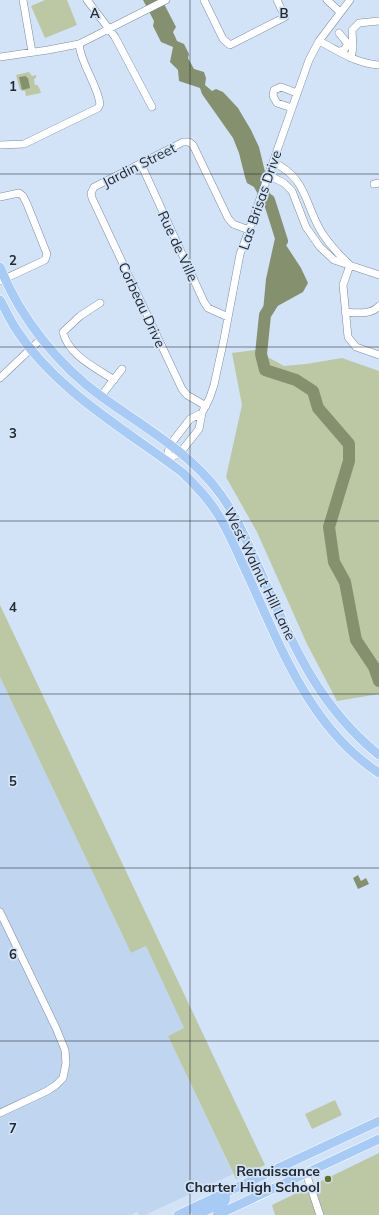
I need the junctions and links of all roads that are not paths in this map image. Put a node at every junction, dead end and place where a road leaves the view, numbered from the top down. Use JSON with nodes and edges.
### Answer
{"nodes":[{"id":1,"x":23,"y":0,"type":"edge"},
{"id":2,"x":88,"y":0,"type":"edge"},
{"id":3,"x":166,"y":0,"type":"edge"},
{"id":4,"x":204,"y":0,"type":"edge"},
{"id":5,"x":277,"y":0,"type":"edge"},
{"id":6,"x":327,"y":0,"type":"edge"},
{"id":7,"x":350,"y":0,"type":"edge"},
{"id":8,"x":340,"y":12,"type":"junction"},
{"id":9,"x":379,"y":21,"type":"edge"},
{"id":10,"x":329,"y":27,"type":"junction"},
{"id":11,"x":109,"y":30,"type":"junction"},
{"id":12,"x":339,"y":33,"type":"junction"},
{"id":13,"x":352,"y":36,"type":"junction"},
{"id":14,"x":319,"y":42,"type":"junction"},
{"id":15,"x":79,"y":44,"type":"junction"},
{"id":16,"x":32,"y":52,"type":"junction"},
{"id":17,"x":340,"y":52,"type":"junction"},
{"id":18,"x":0,"y":57,"type":"edge"},
{"id":19,"x":351,"y":58,"type":"junction"},
{"id":20,"x":379,"y":65,"type":"edge"},
{"id":21,"x":297,"y":93,"type":"junction"},
{"id":22,"x":152,"y":107,"type":"dead end"},
{"id":23,"x":292,"y":108,"type":"junction"},
{"id":24,"x":0,"y":145,"type":"edge"},
{"id":25,"x":273,"y":162,"type":"junction"},
{"id":26,"x":141,"y":164,"type":"junction"},
{"id":27,"x":268,"y":175,"type":"junction"},
{"id":28,"x":91,"y":193,"type":"joint"},
{"id":29,"x":0,"y":197,"type":"edge"},
{"id":30,"x":249,"y":230,"type":"junction"},
{"id":31,"x":350,"y":265,"type":"junction"},
{"id":32,"x":0,"y":267,"type":"edge"},
{"id":33,"x":379,"y":275,"type":"edge"},
{"id":34,"x":2,"y":280,"type":"edge"},
{"id":35,"x":0,"y":300,"type":"edge"},
{"id":36,"x":100,"y":303,"type":"dead end"},
{"id":37,"x":379,"y":306,"type":"edge"},
{"id":38,"x":345,"y":312,"type":"junction"},
{"id":39,"x":228,"y":317,"type":"junction"},
{"id":40,"x":42,"y":339,"type":"junction"},
{"id":41,"x":31,"y":349,"type":"junction"},
{"id":42,"x":379,"y":355,"type":"edge"},
{"id":43,"x":122,"y":369,"type":"dead end"},
{"id":44,"x":0,"y":378,"type":"edge"},
{"id":45,"x":114,"y":380,"type":"junction"},
{"id":46,"x":101,"y":396,"type":"junction"},
{"id":47,"x":204,"y":409,"type":"junction"},
{"id":48,"x":170,"y":445,"type":"junction"},
{"id":49,"x":180,"y":453,"type":"junction"},
{"id":50,"x":166,"y":460,"type":"junction"},
{"id":51,"x":378,"y":755,"type":"edge"},
{"id":52,"x":367,"y":766,"type":"junction"},
{"id":53,"x":379,"y":773,"type":"edge"},
{"id":54,"x":0,"y":912,"type":"edge"},
{"id":55,"x":0,"y":1113,"type":"edge"},
{"id":56,"x":379,"y":1121,"type":"edge"},
{"id":57,"x":379,"y":1139,"type":"edge"},
{"id":58,"x":306,"y":1173,"type":"junction"},
{"id":59,"x":224,"y":1194,"type":"junction"},
{"id":60,"x":178,"y":1215,"type":"edge"},
{"id":61,"x":196,"y":1215,"type":"edge"},
{"id":62,"x":217,"y":1215,"type":"edge"},
{"id":63,"x":320,"y":1215,"type":"edge"}],
"edges":[{"from":1,"to":16,"type":"street"},
{"from":2,"to":11,"type":"street"},
{"from":3,"to":11,"type":"street"},
{"from":4,"to":5,"type":"street"},
{"from":6,"to":8,"type":"street"},
{"from":7,"to":8,"type":"street","name":"Las Brisas Drive"},
{"from":8,"to":10,"type":"street","name":"Las Brisas Drive"},
{"from":9,"to":13,"type":"street"},
{"from":10,"to":12,"type":"street"},
{"from":10,"to":14,"type":"street","name":"Las Brisas Drive"},
{"from":11,"to":15,"type":"street"},
{"from":11,"to":22,"type":"street"},
{"from":12,"to":13,"type":"street"},
{"from":12,"to":17,"type":"street"},
{"from":13,"to":19,"type":"street"},
{"from":14,"to":17,"type":"street"},
{"from":14,"to":21,"type":"street","name":"Las Brisas Drive"},
{"from":15,"to":16,"type":"street"},
{"from":15,"to":24,"type":"street"},
{"from":16,"to":18,"type":"street"},
{"from":17,"to":19,"type":"street"},
{"from":19,"to":20,"type":"street"},
{"from":21,"to":23,"type":"street","name":"Las Brisas Drive"},
{"from":21,"to":23,"type":"street"},
{"from":23,"to":25,"type":"street","name":"Las Brisas Drive"},
{"from":25,"to":27,"type":"street","name":"Las Brisas Drive"},
{"from":25,"to":31,"type":"street"},
{"from":26,"to":28,"type":"street","name":"Jardin Street"},
{"from":26,"to":30,"type":"street","name":"Jardin Street"},
{"from":26,"to":39,"type":"street","name":"Rue de Ville"},
{"from":27,"to":30,"type":"street","name":"Las Brisas Drive"},
{"from":27,"to":31,"type":"street"},
{"from":28,"to":47,"type":"street","name":"Corbeau Drive"},
{"from":29,"to":34,"type":"street"},
{"from":30,"to":39,"type":"street","name":"Las Brisas Drive"},
{"from":31,"to":33,"type":"street"},
{"from":31,"to":38,"type":"street"},
{"from":32,"to":34,"type":"main road","name":"West Walnut Hill Lane"},
{"from":34,"to":40,"type":"main road","name":"West Walnut Hill Lane"},
{"from":35,"to":41,"type":"main road","name":"West Walnut Hill Lane"},
{"from":36,"to":45,"type":"street"},
{"from":37,"to":38,"type":"street"},
{"from":38,"to":42,"type":"street"},
{"from":39,"to":47,"type":"street","name":"Las Brisas Drive"},
{"from":40,"to":41,"type":"street"},
{"from":40,"to":46,"type":"main road","name":"West Walnut Hill Lane"},
{"from":41,"to":44,"type":"street"},
{"from":41,"to":50,"type":"main road","name":"West Walnut Hill Lane"},
{"from":43,"to":45,"type":"street"},
{"from":45,"to":46,"type":"street"},
{"from":46,"to":48,"type":"main road","name":"West Walnut Hill Lane"},
{"from":47,"to":48,"type":"street"},
{"from":47,"to":49,"type":"street","name":"Las Brisas Drive"},
{"from":48,"to":49,"type":"main road","name":"West Walnut Hill Lane"},
{"from":48,"to":50,"type":"street"},
{"from":49,"to":50,"type":"street","name":"Las Brisas Drive"},
{"from":49,"to":51,"type":"main road","name":"West Walnut Hill Lane"},
{"from":50,"to":52,"type":"main road","name":"West Walnut Hill Lane"},
{"from":51,"to":52,"type":"main road"},
{"from":52,"to":53,"type":"main road","name":"West Walnut Hill Lane"},
{"from":54,"to":55,"type":"street"},
{"from":56,"to":59,"type":"main road"},
{"from":57,"to":58,"type":"main road"},
{"from":58,"to":62,"type":"main road"},
{"from":58,"to":63,"type":"street"},
{"from":59,"to":60,"type":"main road"},
{"from":59,"to":61,"type":"main road"}]}
